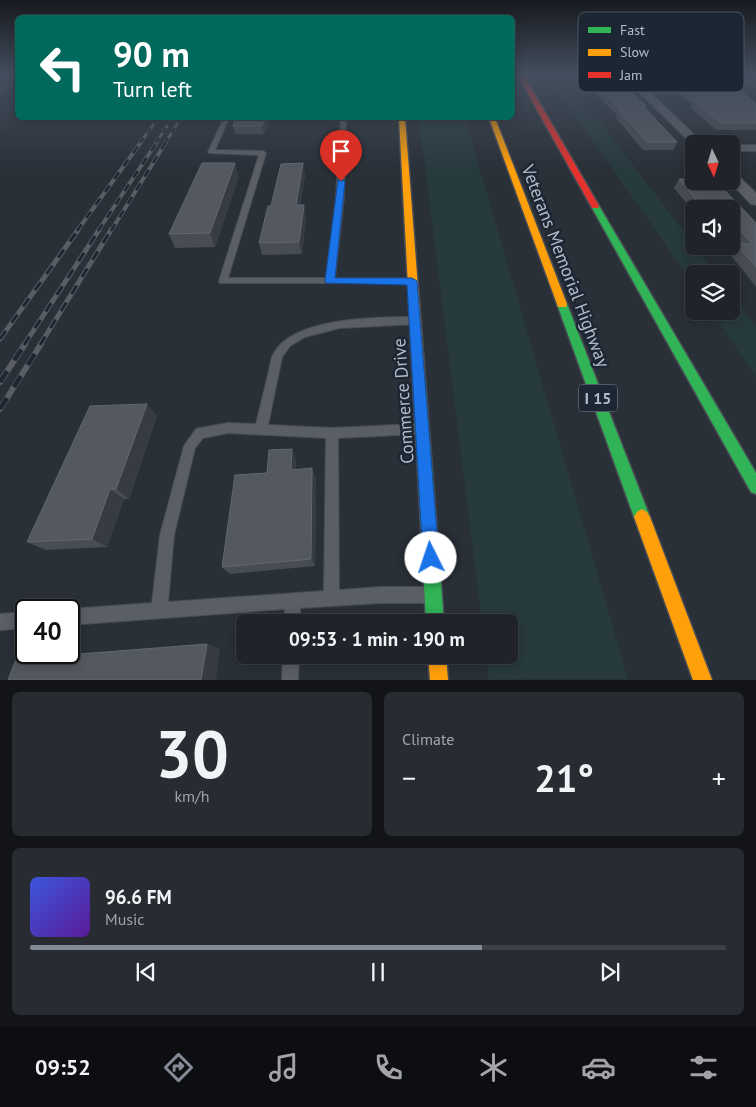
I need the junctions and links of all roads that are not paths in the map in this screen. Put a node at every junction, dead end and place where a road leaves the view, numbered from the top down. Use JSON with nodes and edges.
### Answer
{"nodes":[{"id":1,"x":538,"y":106,"type":"edge"},
{"id":2,"x":658,"y":106,"type":"edge"},
{"id":3,"x":225,"y":120,"type":"edge"},
{"id":4,"x":344,"y":120,"type":"edge"},
{"id":5,"x":402,"y":120,"type":"edge"},
{"id":6,"x":493,"y":120,"type":"edge"},
{"id":7,"x":689,"y":135,"type":"edge"},
{"id":8,"x":740,"y":148,"type":"edge"},
{"id":9,"x":756,"y":148,"type":"edge"},
{"id":10,"x":740,"y":185,"type":"edge"},
{"id":11,"x":756,"y":201,"type":"edge"},
{"id":12,"x":330,"y":281,"type":"junction"},
{"id":13,"x":412,"y":281,"type":"junction"},
{"id":14,"x":415,"y":321,"type":"junction"},
{"id":15,"x":261,"y":429,"type":"junction"},
{"id":16,"x":422,"y":429,"type":"junction"},
{"id":17,"x":332,"y":433,"type":"junction"},
{"id":18,"x":756,"y":487,"type":"edge"},
{"id":19,"x":433,"y":595,"type":"junction"},
{"id":20,"x":330,"y":598,"type":"junction"},
{"id":21,"x":293,"y":601,"type":"junction"},
{"id":22,"x":159,"y":611,"type":"junction"},
{"id":23,"x":292,"y":614,"type":"edge"},
{"id":24,"x":434,"y":614,"type":"edge"},
{"id":25,"x":80,"y":616,"type":"edge"},
{"id":26,"x":15,"y":621,"type":"edge"},
{"id":27,"x":0,"y":622,"type":"edge"},
{"id":28,"x":291,"y":664,"type":"edge"},
{"id":29,"x":438,"y":664,"type":"edge"},
{"id":30,"x":290,"y":680,"type":"edge"},
{"id":31,"x":439,"y":680,"type":"edge"},
{"id":32,"x":703,"y":680,"type":"edge"}],
"edges":[{"from":1,"to":18,"type":"main road"},
{"from":2,"to":7,"type":"street"},
{"from":3,"to":12,"type":"lane"},
{"from":4,"to":12,"type":"lane"},
{"from":5,"to":13,"type":"main road","name":"Commerce Drive"},
{"from":6,"to":32,"type":"main road","name":"Veterans Memorial Highway","number":"I 15"},
{"from":8,"to":9,"type":"street"},
{"from":10,"to":11,"type":"street"},
{"from":12,"to":13,"type":"lane"},
{"from":13,"to":14,"type":"main road","name":"Commerce Drive"},
{"from":14,"to":15,"type":"lane"},
{"from":14,"to":16,"type":"main road","name":"Commerce Drive"},
{"from":15,"to":17,"type":"lane"},
{"from":15,"to":22,"type":"lane"},
{"from":16,"to":17,"type":"lane"},
{"from":16,"to":19,"type":"main road","name":"Commerce Drive"},
{"from":17,"to":20,"type":"lane"},
{"from":19,"to":20,"type":"lane"},
{"from":19,"to":24,"type":"main road","name":"Commerce Drive"},
{"from":20,"to":21,"type":"lane"},
{"from":21,"to":22,"type":"lane"},
{"from":21,"to":23,"type":"lane"},
{"from":22,"to":25,"type":"lane"},
{"from":26,"to":27,"type":"lane"},
{"from":28,"to":30,"type":"lane"},
{"from":29,"to":31,"type":"main road"}]}
